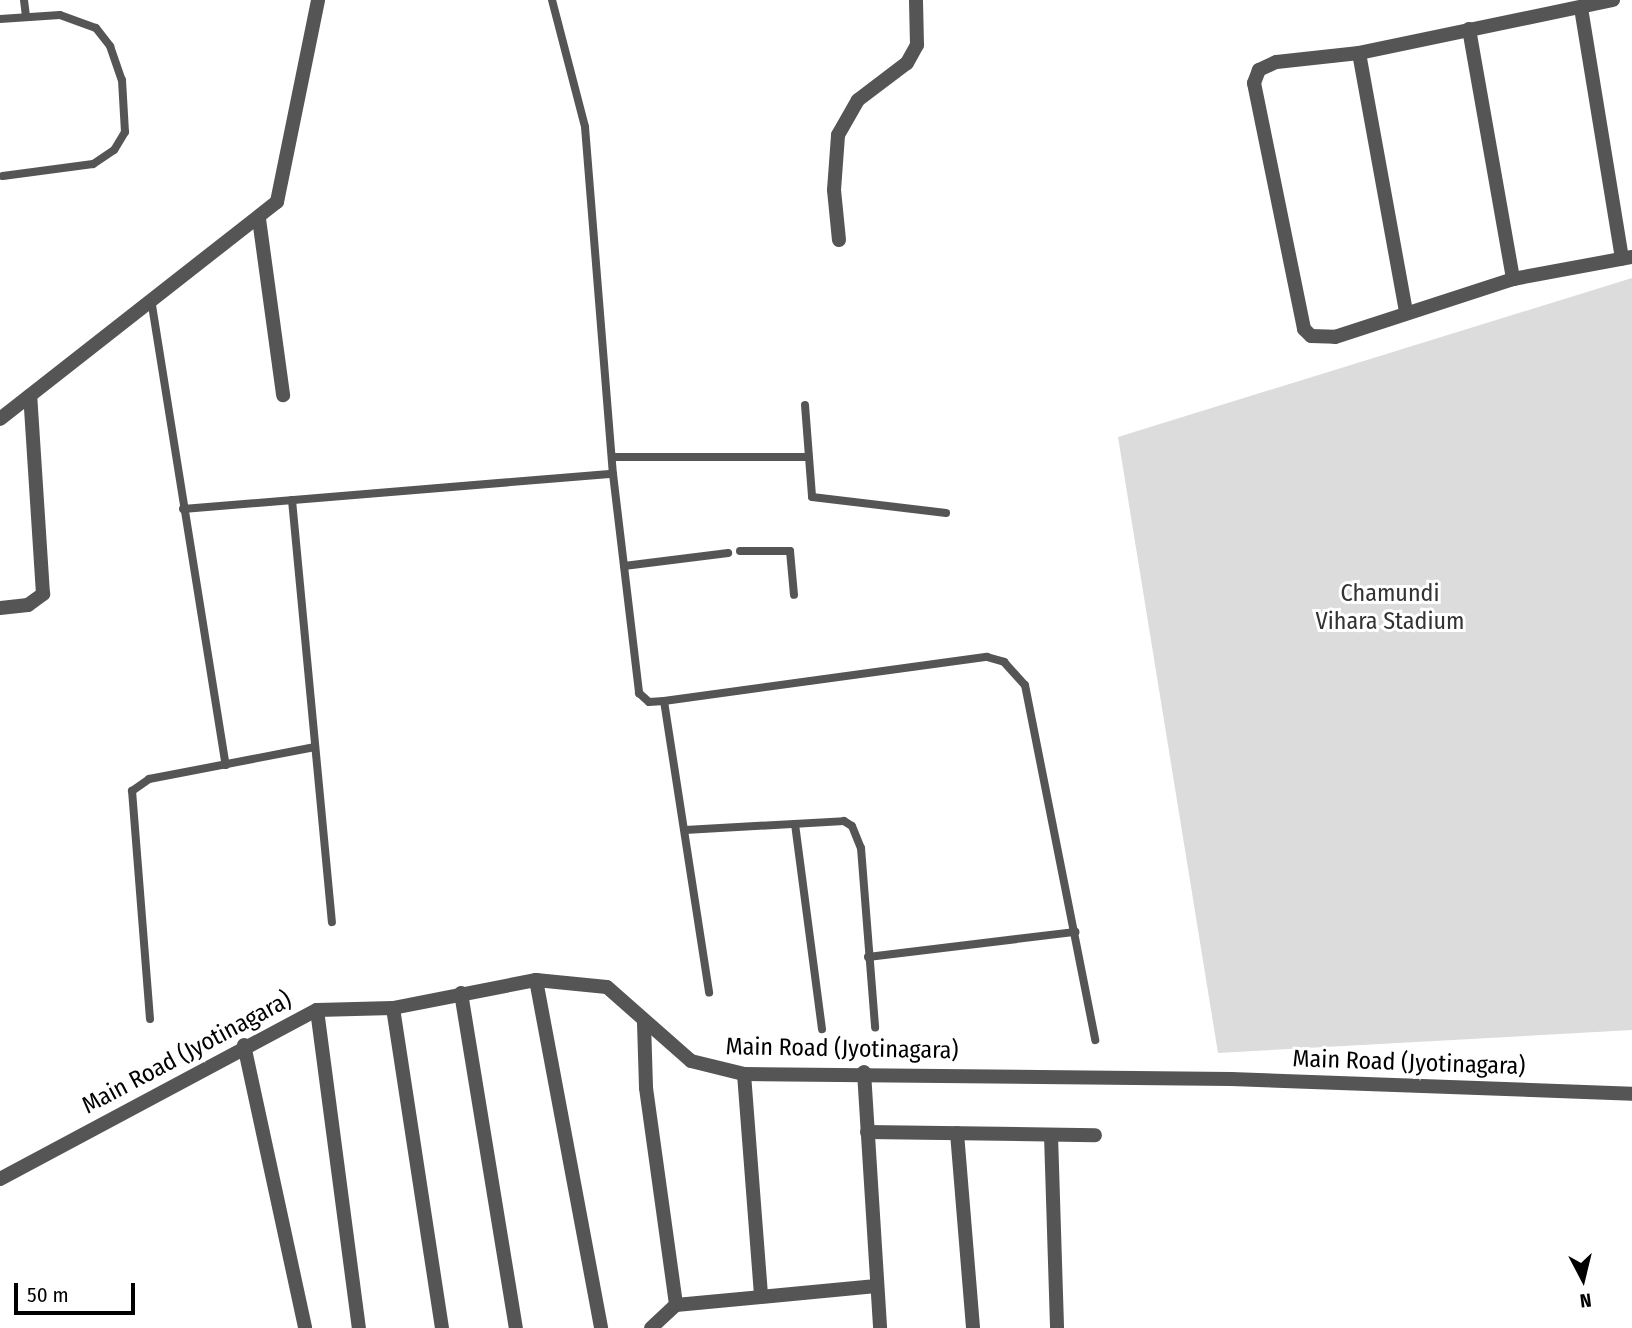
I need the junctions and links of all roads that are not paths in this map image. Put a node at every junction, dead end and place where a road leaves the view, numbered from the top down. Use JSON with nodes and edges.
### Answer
{"nodes":[{"id":1,"x":24,"y":0,"type":"edge"},
{"id":2,"x":318,"y":0,"type":"edge"},
{"id":3,"x":552,"y":0,"type":"edge"},
{"id":4,"x":916,"y":0,"type":"edge"},
{"id":5,"x":1613,"y":0,"type":"edge"},
{"id":6,"x":1581,"y":8,"type":"junction"},
{"id":7,"x":26,"y":16,"type":"junction"},
{"id":8,"x":0,"y":19,"type":"edge"},
{"id":9,"x":1469,"y":29,"type":"junction"},
{"id":10,"x":1359,"y":53,"type":"junction"},
{"id":11,"x":3,"y":176,"type":"dead end"},
{"id":12,"x":259,"y":219,"type":"junction"},
{"id":13,"x":839,"y":240,"type":"dead end"},
{"id":14,"x":1627,"y":258,"type":"edge"},
{"id":15,"x":1513,"y":279,"type":"junction"},
{"id":16,"x":151,"y":299,"type":"junction"},
{"id":17,"x":1406,"y":311,"type":"junction"},
{"id":18,"x":30,"y":395,"type":"junction"},
{"id":19,"x":283,"y":396,"type":"dead end"},
{"id":20,"x":805,"y":405,"type":"dead end"},
{"id":21,"x":0,"y":419,"type":"edge"},
{"id":22,"x":612,"y":457,"type":"junction"},
{"id":23,"x":807,"y":457,"type":"junction"},
{"id":24,"x":613,"y":474,"type":"junction"},
{"id":25,"x":292,"y":500,"type":"junction"},
{"id":26,"x":183,"y":509,"type":"junction"},
{"id":27,"x":946,"y":513,"type":"dead end"},
{"id":28,"x":740,"y":551,"type":"dead end"},
{"id":29,"x":728,"y":553,"type":"dead end"},
{"id":30,"x":624,"y":566,"type":"junction"},
{"id":31,"x":794,"y":595,"type":"dead end"},
{"id":32,"x":0,"y":608,"type":"edge"},
{"id":33,"x":664,"y":701,"type":"junction"},
{"id":34,"x":315,"y":747,"type":"junction"},
{"id":35,"x":226,"y":765,"type":"junction"},
{"id":36,"x":795,"y":824,"type":"junction"},
{"id":37,"x":685,"y":830,"type":"junction"},
{"id":38,"x":332,"y":922,"type":"dead end"},
{"id":39,"x":1076,"y":932,"type":"junction"},
{"id":40,"x":868,"y":957,"type":"junction"},
{"id":41,"x":536,"y":980,"type":"junction"},
{"id":42,"x":461,"y":993,"type":"junction"},
{"id":43,"x":709,"y":993,"type":"dead end"},
{"id":44,"x":393,"y":1008,"type":"junction"},
{"id":45,"x":317,"y":1010,"type":"junction"},
{"id":46,"x":150,"y":1019,"type":"dead end"},
{"id":47,"x":644,"y":1023,"type":"junction"},
{"id":48,"x":875,"y":1027,"type":"dead end"},
{"id":49,"x":822,"y":1029,"type":"dead end"},
{"id":50,"x":1095,"y":1040,"type":"dead end"},
{"id":51,"x":244,"y":1045,"type":"junction"},
{"id":52,"x":864,"y":1072,"type":"junction"},
{"id":53,"x":744,"y":1074,"type":"junction"},
{"id":54,"x":1632,"y":1094,"type":"edge"},
{"id":55,"x":867,"y":1132,"type":"junction"},
{"id":56,"x":957,"y":1133,"type":"junction"},
{"id":57,"x":1051,"y":1135,"type":"junction"},
{"id":58,"x":1095,"y":1136,"type":"dead end"},
{"id":59,"x":0,"y":1178,"type":"edge"},
{"id":60,"x":876,"y":1286,"type":"junction"},
{"id":61,"x":761,"y":1295,"type":"junction"},
{"id":62,"x":676,"y":1305,"type":"junction"},
{"id":63,"x":305,"y":1328,"type":"edge"},
{"id":64,"x":359,"y":1328,"type":"edge"},
{"id":65,"x":442,"y":1328,"type":"edge"},
{"id":66,"x":516,"y":1328,"type":"edge"},
{"id":67,"x":601,"y":1328,"type":"edge"},
{"id":68,"x":651,"y":1328,"type":"edge"},
{"id":69,"x":880,"y":1328,"type":"edge"},
{"id":70,"x":973,"y":1328,"type":"edge"},
{"id":71,"x":1057,"y":1328,"type":"edge"}],
"edges":[{"from":1,"to":7,"type":"lane"},
{"from":2,"to":12,"type":"street"},
{"from":3,"to":22,"type":"lane"},
{"from":4,"to":13,"type":"street"},
{"from":5,"to":6,"type":"street"},
{"from":6,"to":9,"type":"street"},
{"from":6,"to":14,"type":"street"},
{"from":7,"to":8,"type":"lane"},
{"from":7,"to":11,"type":"lane"},
{"from":9,"to":10,"type":"street"},
{"from":9,"to":15,"type":"street"},
{"from":10,"to":17,"type":"street"},
{"from":10,"to":17,"type":"street"},
{"from":12,"to":16,"type":"street"},
{"from":12,"to":19,"type":"street"},
{"from":14,"to":15,"type":"street"},
{"from":15,"to":17,"type":"street"},
{"from":16,"to":18,"type":"street"},
{"from":16,"to":26,"type":"lane"},
{"from":18,"to":21,"type":"street"},
{"from":18,"to":32,"type":"street"},
{"from":20,"to":23,"type":"lane"},
{"from":22,"to":23,"type":"lane"},
{"from":22,"to":24,"type":"lane"},
{"from":23,"to":27,"type":"lane"},
{"from":24,"to":25,"type":"lane"},
{"from":24,"to":30,"type":"lane"},
{"from":25,"to":26,"type":"lane"},
{"from":25,"to":34,"type":"lane"},
{"from":26,"to":35,"type":"lane"},
{"from":28,"to":31,"type":"lane"},
{"from":29,"to":30,"type":"lane"},
{"from":30,"to":33,"type":"lane"},
{"from":33,"to":37,"type":"lane"},
{"from":33,"to":39,"type":"lane"},
{"from":34,"to":35,"type":"lane"},
{"from":34,"to":38,"type":"lane"},
{"from":35,"to":46,"type":"lane"},
{"from":36,"to":37,"type":"lane"},
{"from":36,"to":40,"type":"lane"},
{"from":36,"to":49,"type":"lane"},
{"from":37,"to":43,"type":"lane"},
{"from":39,"to":40,"type":"lane"},
{"from":39,"to":50,"type":"lane"},
{"from":40,"to":48,"type":"lane"},
{"from":41,"to":42,"type":"street","name":"Main Road (Jyotinagara)"},
{"from":41,"to":47,"type":"street","name":"Main Road (Jyotinagara)"},
{"from":41,"to":67,"type":"street"},
{"from":42,"to":44,"type":"street","name":"Main Road (Jyotinagara)"},
{"from":42,"to":66,"type":"street"},
{"from":44,"to":45,"type":"street","name":"Main Road (Jyotinagara)"},
{"from":44,"to":65,"type":"street"},
{"from":45,"to":51,"type":"street","name":"Main Road (Jyotinagara)"},
{"from":45,"to":64,"type":"street"},
{"from":47,"to":53,"type":"street","name":"Main Road (Jyotinagara)"},
{"from":47,"to":62,"type":"street"},
{"from":51,"to":59,"type":"street","name":"Main Road (Jyotinagara)"},
{"from":51,"to":63,"type":"street"},
{"from":52,"to":53,"type":"street","name":"Main Road (Jyotinagara)"},
{"from":52,"to":54,"type":"street","name":"Main Road (Jyotinagara)"},
{"from":52,"to":55,"type":"street"},
{"from":53,"to":61,"type":"street"},
{"from":55,"to":56,"type":"street"},
{"from":55,"to":60,"type":"street"},
{"from":56,"to":57,"type":"street"},
{"from":56,"to":70,"type":"street"},
{"from":57,"to":58,"type":"street"},
{"from":57,"to":71,"type":"street"},
{"from":60,"to":61,"type":"street"},
{"from":60,"to":69,"type":"street"},
{"from":61,"to":62,"type":"street"},
{"from":62,"to":68,"type":"street"}]}
